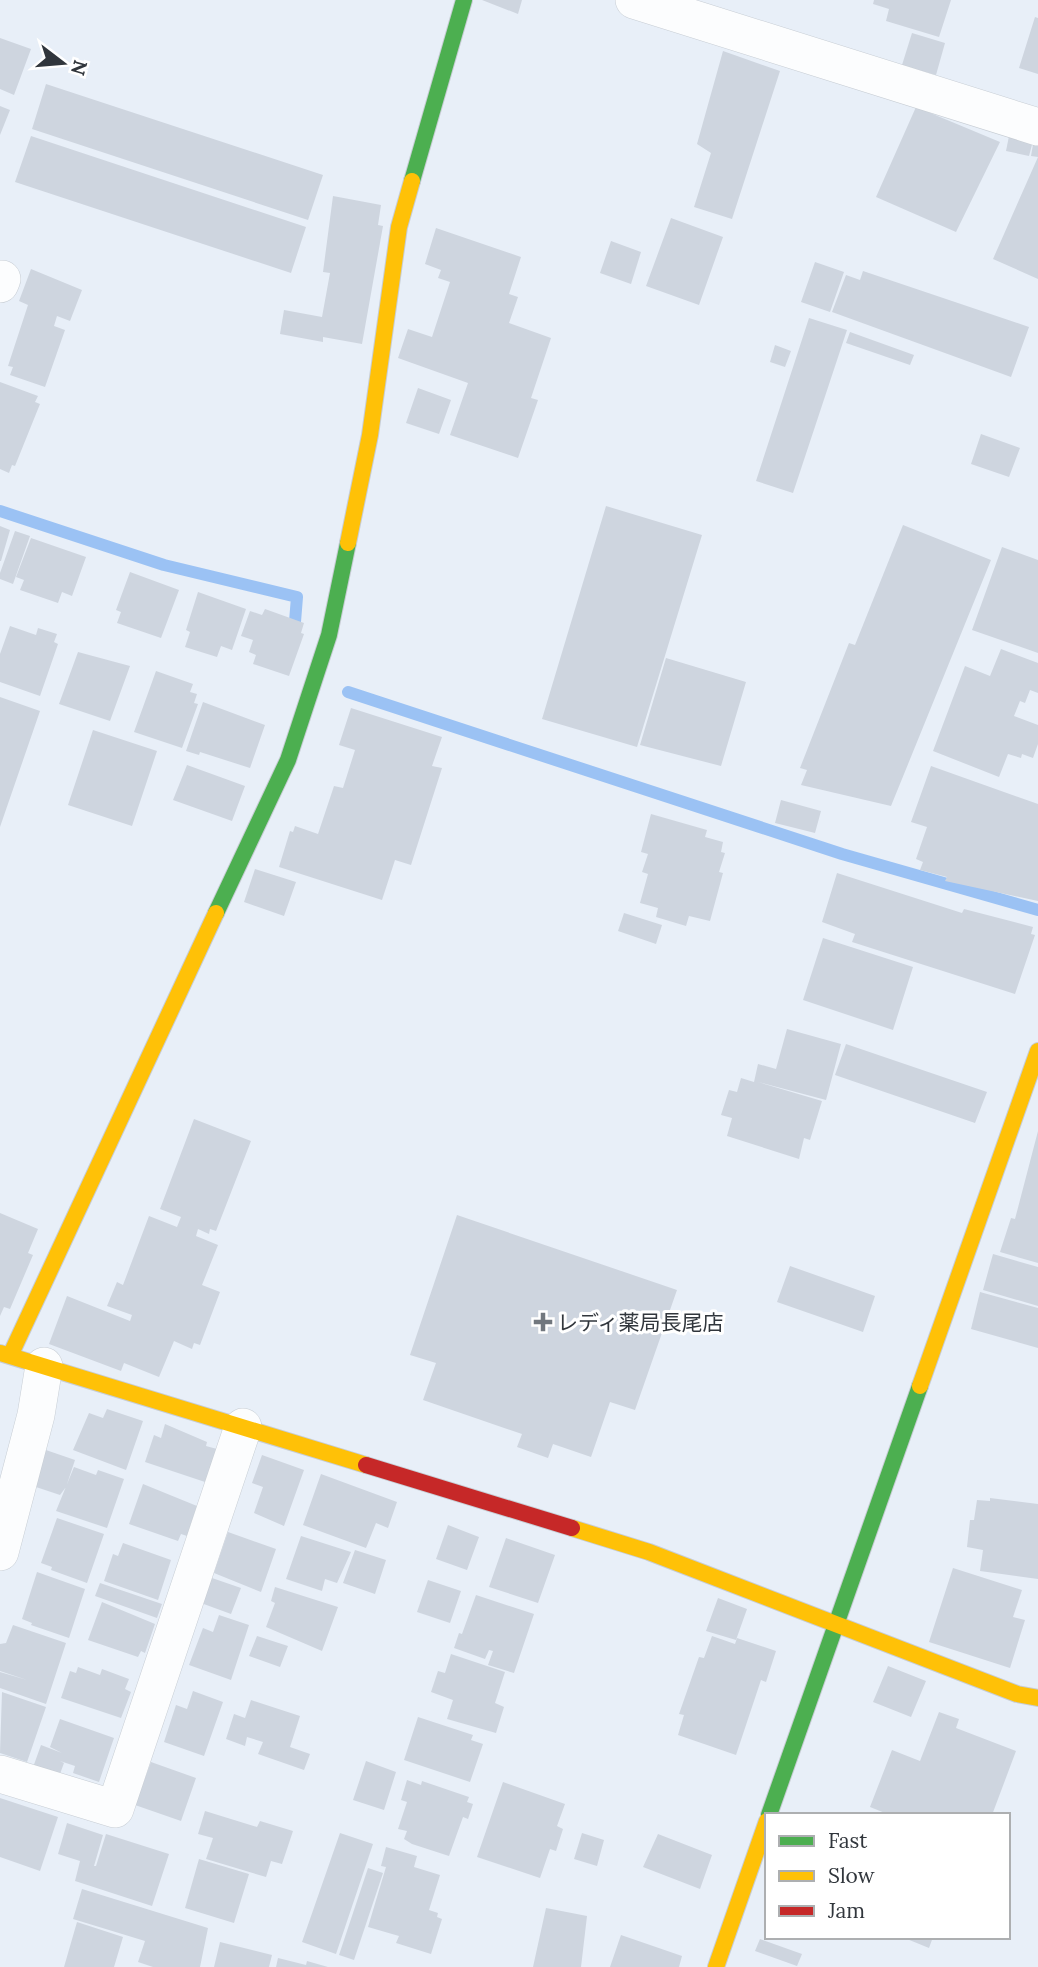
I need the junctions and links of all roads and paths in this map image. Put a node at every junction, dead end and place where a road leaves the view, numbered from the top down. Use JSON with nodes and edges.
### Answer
{"nodes":[{"id":1,"x":464,"y":0,"type":"edge"},
{"id":2,"x":634,"y":0,"type":"edge"},
{"id":3,"x":1038,"y":127,"type":"edge"},
{"id":4,"x":1038,"y":1051,"type":"edge"},
{"id":5,"x":18,"y":1358,"type":"edge"},
{"id":6,"x":243,"y":1427,"type":"junction"},
{"id":7,"x":0,"y":1552,"type":"edge"},
{"id":8,"x":835,"y":1626,"type":"junction"},
{"id":9,"x":1038,"y":1698,"type":"edge"},
{"id":10,"x":0,"y":1774,"type":"edge"},
{"id":11,"x":770,"y":1813,"type":"edge"},
{"id":12,"x":765,"y":1827,"type":"edge"},
{"id":13,"x":716,"y":1967,"type":"edge"}],
"edges":[{"from":1,"to":5,"type":"street"},
{"from":2,"to":3,"type":"street"},
{"from":4,"to":8,"type":"street"},
{"from":5,"to":6,"type":"street"},
{"from":5,"to":7,"type":"street"},
{"from":6,"to":8,"type":"street"},
{"from":6,"to":10,"type":"street"},
{"from":8,"to":9,"type":"street"},
{"from":8,"to":11,"type":"street"},
{"from":12,"to":13,"type":"street"}]}
